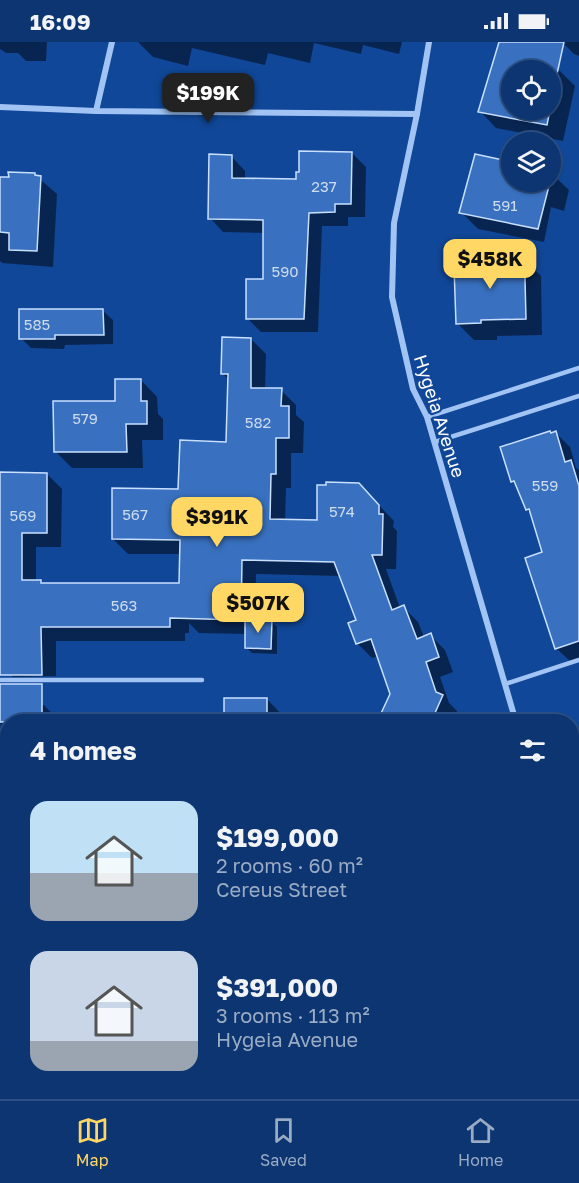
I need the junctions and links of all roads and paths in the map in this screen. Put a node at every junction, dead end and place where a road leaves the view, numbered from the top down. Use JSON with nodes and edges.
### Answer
{"nodes":[{"id":1,"x":112,"y":42,"type":"edge"},
{"id":2,"x":429,"y":42,"type":"edge"},
{"id":3,"x":0,"y":106,"type":"edge"},
{"id":4,"x":96,"y":111,"type":"junction"},
{"id":5,"x":417,"y":114,"type":"junction"},
{"id":6,"x":579,"y":368,"type":"edge"},
{"id":7,"x":579,"y":396,"type":"edge"},
{"id":8,"x":427,"y":417,"type":"junction"},
{"id":9,"x":435,"y":442,"type":"junction"},
{"id":10,"x":579,"y":660,"type":"edge"},
{"id":11,"x":0,"y":680,"type":"edge"},
{"id":12,"x":202,"y":680,"type":"dead end"},
{"id":13,"x":505,"y":684,"type":"junction"},
{"id":14,"x":514,"y":714,"type":"edge"}],
"edges":[{"from":1,"to":4,"type":"street"},
{"from":2,"to":5,"type":"street","name":"Hygeia Avenue"},
{"from":3,"to":4,"type":"street"},
{"from":4,"to":5,"type":"street"},
{"from":5,"to":8,"type":"street","name":"Hygeia Avenue"},
{"from":6,"to":8,"type":"lane"},
{"from":7,"to":9,"type":"lane"},
{"from":8,"to":9,"type":"street","name":"Hygeia Avenue"},
{"from":9,"to":13,"type":"street","name":"Hygeia Avenue"},
{"from":10,"to":13,"type":"lane"},
{"from":11,"to":12,"type":"lane"},
{"from":13,"to":14,"type":"street","name":"Hygeia Avenue"}]}
